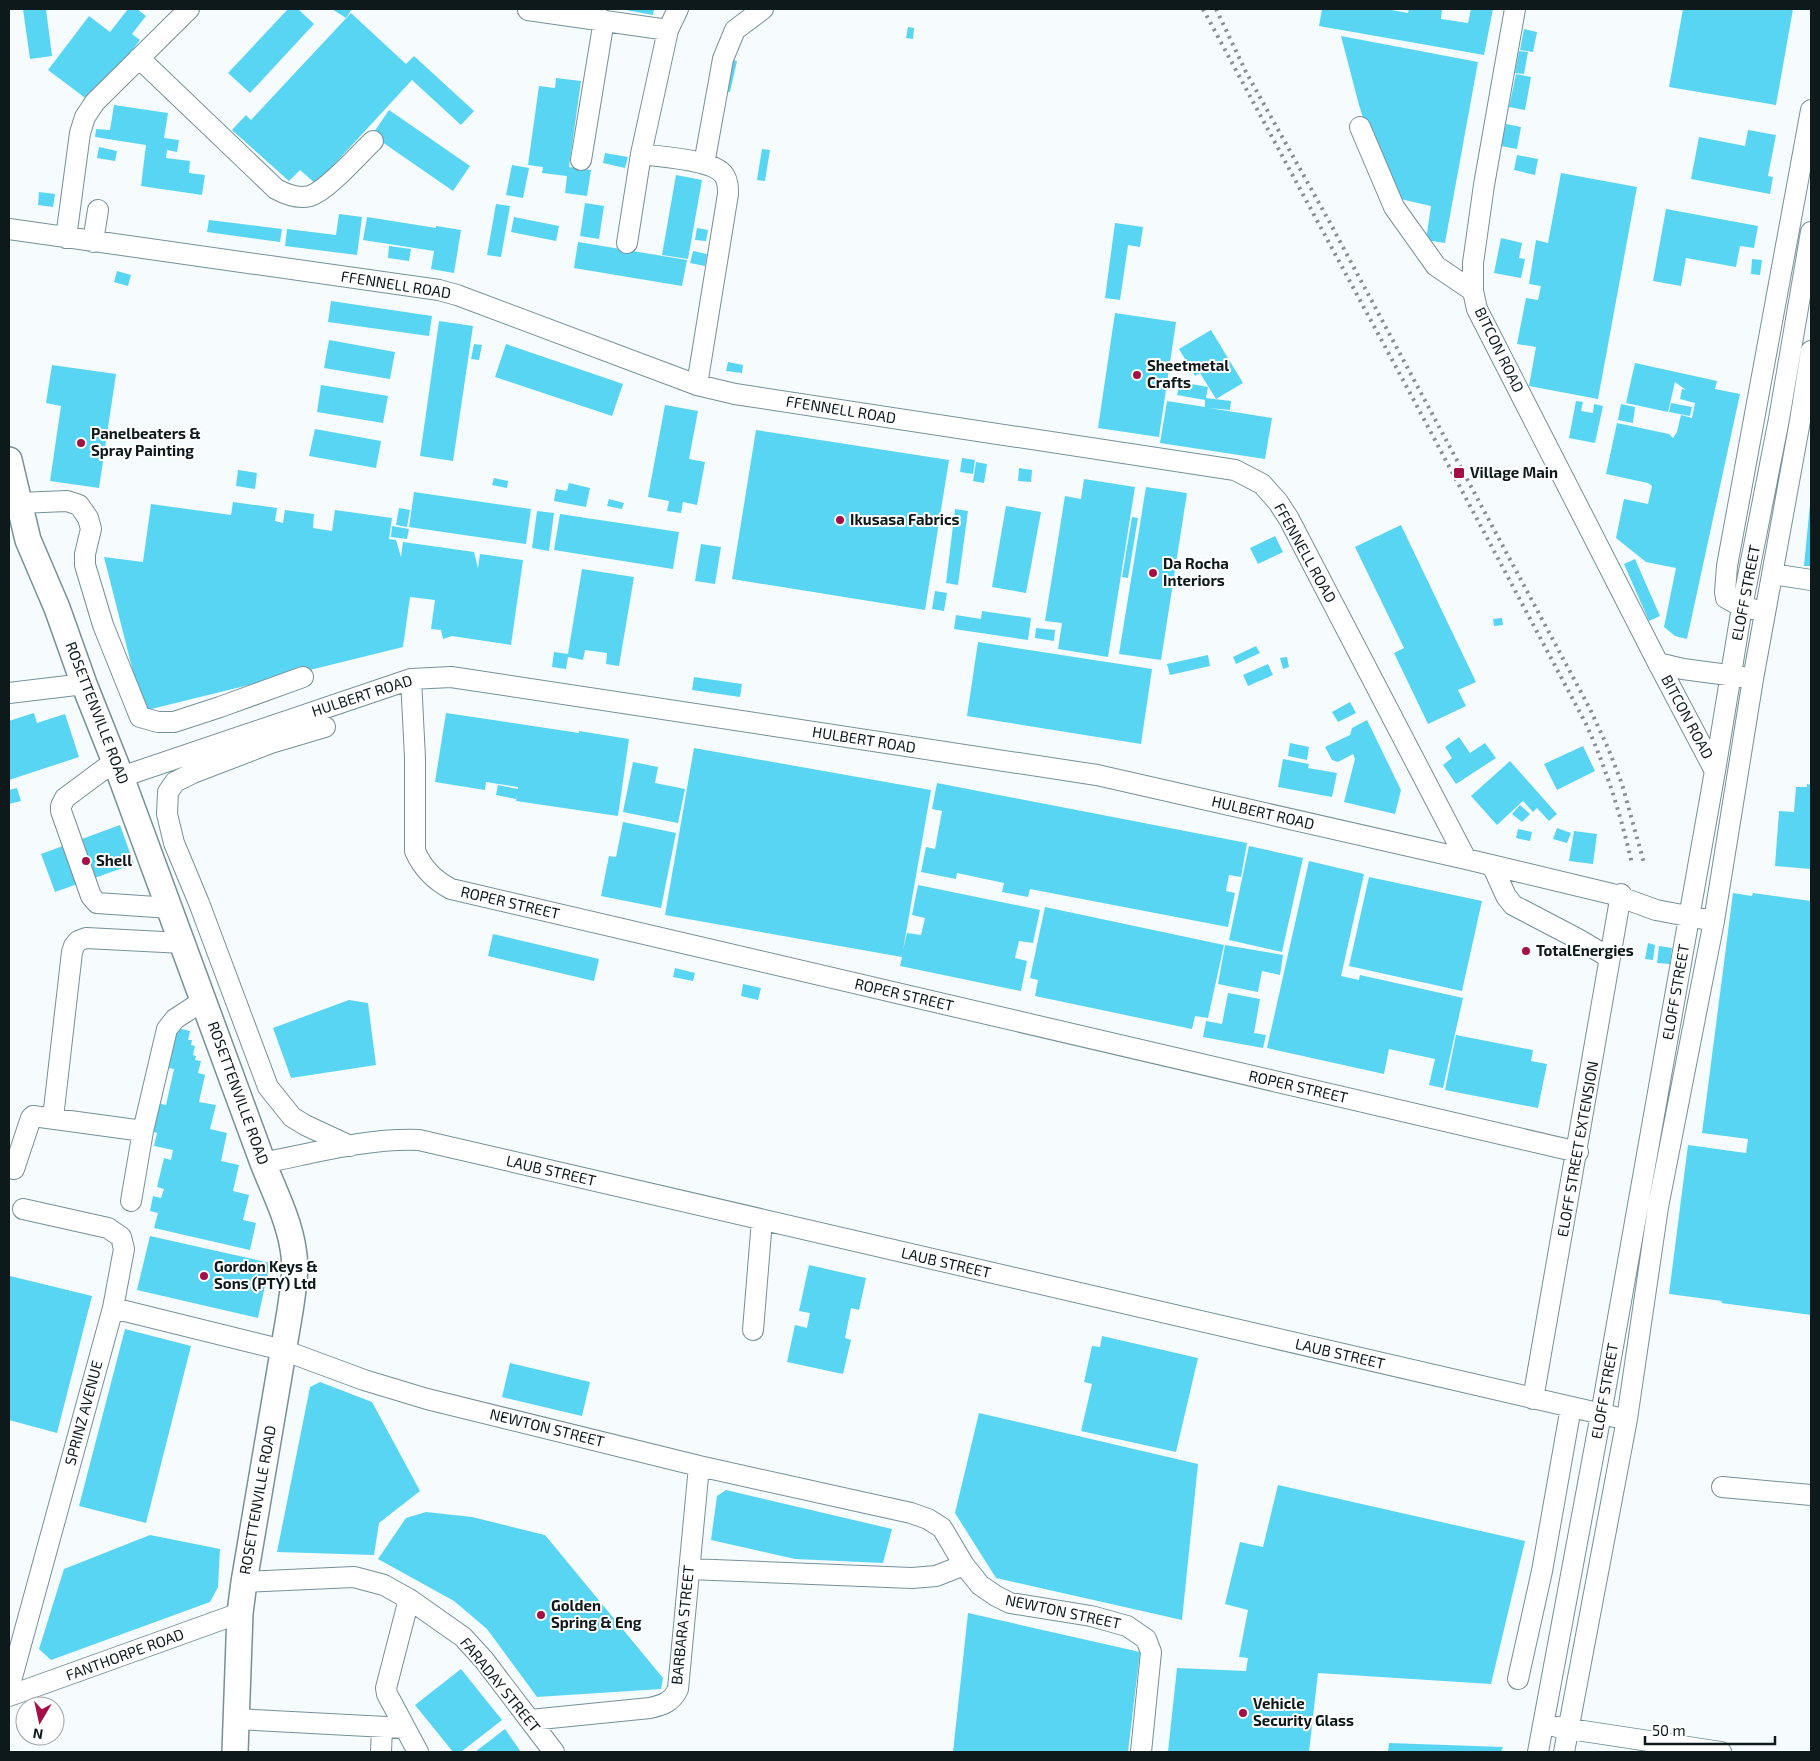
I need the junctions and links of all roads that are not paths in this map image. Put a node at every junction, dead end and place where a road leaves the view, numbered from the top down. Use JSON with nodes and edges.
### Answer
{"nodes":[{"id":1,"x":189,"y":9,"type":"edge"},
{"id":2,"x":678,"y":9,"type":"edge"},
{"id":3,"x":763,"y":9,"type":"edge"},
{"id":4,"x":1515,"y":9,"type":"edge"},
{"id":5,"x":528,"y":10,"type":"edge"},
{"id":6,"x":604,"y":20,"type":"junction"},
{"id":7,"x":668,"y":30,"type":"junction"},
{"id":8,"x":139,"y":58,"type":"junction"},
{"id":9,"x":1811,"y":110,"type":"edge"},
{"id":10,"x":1360,"y":127,"type":"dead end"},
{"id":11,"x":373,"y":141,"type":"dead end"},
{"id":12,"x":641,"y":154,"type":"junction"},
{"id":13,"x":581,"y":160,"type":"dead end"},
{"id":14,"x":704,"y":164,"type":"junction"},
{"id":15,"x":98,"y":210,"type":"dead end"},
{"id":16,"x":9,"y":229,"type":"edge"},
{"id":17,"x":1811,"y":232,"type":"edge"},
{"id":18,"x":66,"y":238,"type":"junction"},
{"id":19,"x":93,"y":242,"type":"junction"},
{"id":20,"x":627,"y":243,"type":"dead end"},
{"id":21,"x":1473,"y":290,"type":"junction"},
{"id":22,"x":1811,"y":351,"type":"edge"},
{"id":23,"x":697,"y":385,"type":"junction"},
{"id":24,"x":1780,"y":419,"type":"junction"},
{"id":25,"x":1806,"y":421,"type":"edge"},
{"id":26,"x":9,"y":460,"type":"edge"},
{"id":27,"x":19,"y":503,"type":"junction"},
{"id":28,"x":1772,"y":574,"type":"junction"},
{"id":29,"x":1811,"y":580,"type":"edge"},
{"id":30,"x":1742,"y":607,"type":"junction"},
{"id":31,"x":1765,"y":611,"type":"junction"},
{"id":32,"x":1658,"y":663,"type":"junction"},
{"id":33,"x":1731,"y":675,"type":"junction"},
{"id":34,"x":303,"y":677,"type":"dead end"},
{"id":35,"x":411,"y":679,"type":"junction"},
{"id":36,"x":1753,"y":679,"type":"junction"},
{"id":37,"x":84,"y":684,"type":"junction"},
{"id":38,"x":9,"y":693,"type":"edge"},
{"id":39,"x":325,"y":727,"type":"dead end"},
{"id":40,"x":118,"y":769,"type":"junction"},
{"id":41,"x":1715,"y":771,"type":"junction"},
{"id":42,"x":1466,"y":859,"type":"junction"},
{"id":43,"x":1492,"y":865,"type":"junction"},
{"id":44,"x":1618,"y":895,"type":"junction"},
{"id":45,"x":170,"y":908,"type":"junction"},
{"id":46,"x":1690,"y":911,"type":"junction"},
{"id":47,"x":1716,"y":915,"type":"junction"},
{"id":48,"x":216,"y":950,"type":"junction"},
{"id":49,"x":186,"y":951,"type":"junction"},
{"id":50,"x":1610,"y":958,"type":"junction"},
{"id":51,"x":204,"y":1000,"type":"junction"},
{"id":52,"x":53,"y":1118,"type":"junction"},
{"id":53,"x":143,"y":1131,"type":"junction"},
{"id":54,"x":350,"y":1146,"type":"junction"},
{"id":55,"x":1649,"y":1148,"type":"junction"},
{"id":56,"x":1578,"y":1152,"type":"junction"},
{"id":57,"x":1669,"y":1152,"type":"junction"},
{"id":58,"x":263,"y":1163,"type":"junction"},
{"id":59,"x":14,"y":1169,"type":"dead end"},
{"id":60,"x":131,"y":1201,"type":"dead end"},
{"id":61,"x":23,"y":1209,"type":"dead end"},
{"id":62,"x":762,"y":1220,"type":"junction"},
{"id":63,"x":113,"y":1308,"type":"junction"},
{"id":64,"x":753,"y":1330,"type":"dead end"},
{"id":65,"x":283,"y":1350,"type":"junction"},
{"id":66,"x":1534,"y":1399,"type":"junction"},
{"id":67,"x":1571,"y":1407,"type":"junction"},
{"id":68,"x":1601,"y":1414,"type":"junction"},
{"id":69,"x":1627,"y":1419,"type":"junction"},
{"id":70,"x":699,"y":1466,"type":"junction"},
{"id":71,"x":1722,"y":1487,"type":"dead end"},
{"id":72,"x":1811,"y":1495,"type":"edge"},
{"id":73,"x":964,"y":1565,"type":"junction"},
{"id":74,"x":690,"y":1569,"type":"junction"},
{"id":75,"x":244,"y":1582,"type":"junction"},
{"id":76,"x":409,"y":1598,"type":"junction"},
{"id":77,"x":240,"y":1614,"type":"junction"},
{"id":78,"x":1518,"y":1679,"type":"dead end"},
{"id":79,"x":9,"y":1688,"type":"edge"},
{"id":80,"x":9,"y":1696,"type":"edge"},
{"id":81,"x":236,"y":1719,"type":"junction"},
{"id":82,"x":530,"y":1720,"type":"junction"},
{"id":83,"x":1543,"y":1724,"type":"junction"},
{"id":84,"x":382,"y":1727,"type":"junction"},
{"id":85,"x":405,"y":1728,"type":"junction"},
{"id":86,"x":1568,"y":1729,"type":"junction"},
{"id":87,"x":235,"y":1752,"type":"edge"},
{"id":88,"x":381,"y":1752,"type":"edge"},
{"id":89,"x":418,"y":1752,"type":"edge"},
{"id":90,"x":554,"y":1752,"type":"edge"},
{"id":91,"x":1141,"y":1752,"type":"edge"},
{"id":92,"x":1538,"y":1752,"type":"edge"},
{"id":93,"x":1564,"y":1752,"type":"edge"},
{"id":94,"x":1721,"y":1752,"type":"edge"}],
"edges":[{"from":1,"to":8,"type":"street"},
{"from":2,"to":7,"type":"street"},
{"from":3,"to":14,"type":"street"},
{"from":4,"to":21,"type":"street","name":"BITCON ROAD"},
{"from":5,"to":6,"type":"street"},
{"from":6,"to":7,"type":"street"},
{"from":6,"to":13,"type":"street"},
{"from":7,"to":12,"type":"street"},
{"from":8,"to":11,"type":"street"},
{"from":8,"to":18,"type":"street"},
{"from":9,"to":30,"type":"street"},
{"from":10,"to":21,"type":"street"},
{"from":12,"to":14,"type":"street"},
{"from":12,"to":20,"type":"street"},
{"from":14,"to":23,"type":"street"},
{"from":15,"to":19,"type":"street"},
{"from":16,"to":18,"type":"street","name":"FFENNELL ROAD"},
{"from":17,"to":24,"type":"street","name":"ELOFF STREET"},
{"from":18,"to":19,"type":"street","name":"FFENNELL ROAD"},
{"from":19,"to":23,"type":"street","name":"FFENNELL ROAD"},
{"from":21,"to":32,"type":"street","name":"BITCON ROAD"},
{"from":22,"to":25,"type":"street","name":"ELOFF STREET"},
{"from":23,"to":42,"type":"street","name":"FFENNELL ROAD"},
{"from":24,"to":25,"type":"street"},
{"from":24,"to":30,"type":"street","name":"ELOFF STREET"},
{"from":25,"to":28,"type":"street","name":"ELOFF STREET"},
{"from":26,"to":27,"type":"main road","name":"ROSETTENVILLE ROAD"},
{"from":27,"to":34,"type":"street"},
{"from":27,"to":37,"type":"main road","name":"ROSETTENVILLE ROAD"},
{"from":28,"to":29,"type":"street"},
{"from":28,"to":31,"type":"street","name":"ELOFF STREET"},
{"from":30,"to":31,"type":"street"},
{"from":30,"to":33,"type":"street","name":"ELOFF STREET"},
{"from":31,"to":36,"type":"street","name":"ELOFF STREET"},
{"from":32,"to":33,"type":"street","name":"BITCON ROAD"},
{"from":32,"to":41,"type":"street","name":"BITCON ROAD"},
{"from":33,"to":36,"type":"street","name":"BITCON ROAD"},
{"from":33,"to":41,"type":"street","name":"ELOFF STREET"},
{"from":35,"to":40,"type":"street","name":"HULBERT ROAD"},
{"from":35,"to":42,"type":"street","name":"HULBERT ROAD"},
{"from":35,"to":56,"type":"street","name":"ROPER STREET"},
{"from":36,"to":47,"type":"street","name":"ELOFF STREET"},
{"from":37,"to":38,"type":"street"},
{"from":37,"to":40,"type":"main road","name":"ROSETTENVILLE ROAD"},
{"from":39,"to":48,"type":"street"},
{"from":40,"to":45,"type":"main road","name":"ROSETTENVILLE ROAD"},
{"from":40,"to":45,"type":"street","name":"HULBERT ROAD"},
{"from":41,"to":46,"type":"street","name":"ELOFF STREET"},
{"from":42,"to":43,"type":"street","name":"HULBERT ROAD"},
{"from":43,"to":44,"type":"street","name":"HULBERT ROAD"},
{"from":43,"to":50,"type":"street"},
{"from":44,"to":46,"type":"street","name":"HULBERT ROAD"},
{"from":44,"to":50,"type":"street","name":"ELOFF STREET EXTENSION"},
{"from":45,"to":49,"type":"main road","name":"ROSETTENVILLE ROAD"},
{"from":46,"to":47,"type":"street","name":"HULBERT ROAD"},
{"from":46,"to":55,"type":"street","name":"ELOFF STREET"},
{"from":47,"to":57,"type":"street","name":"ELOFF STREET"},
{"from":48,"to":49,"type":"street"},
{"from":48,"to":54,"type":"street"},
{"from":49,"to":51,"type":"main road","name":"ROSETTENVILLE ROAD"},
{"from":49,"to":52,"type":"street"},
{"from":50,"to":56,"type":"street","name":"ELOFF STREET EXTENSION"},
{"from":51,"to":53,"type":"street"},
{"from":51,"to":58,"type":"main road","name":"ROSETTENVILLE ROAD"},
{"from":52,"to":53,"type":"street"},
{"from":52,"to":59,"type":"street"},
{"from":53,"to":60,"type":"street"},
{"from":54,"to":58,"type":"street","name":"LAUB STREET"},
{"from":54,"to":62,"type":"street","name":"LAUB STREET"},
{"from":55,"to":57,"type":"street"},
{"from":55,"to":68,"type":"street","name":"ELOFF STREET"},
{"from":56,"to":66,"type":"street","name":"ELOFF STREET EXTENSION"},
{"from":57,"to":69,"type":"street","name":"ELOFF STREET"},
{"from":58,"to":65,"type":"main road","name":"ROSETTENVILLE ROAD"},
{"from":61,"to":63,"type":"street","name":"SPRINZ AVENUE"},
{"from":62,"to":64,"type":"street"},
{"from":62,"to":66,"type":"street","name":"LAUB STREET"},
{"from":63,"to":65,"type":"street","name":"NEWTON STREET"},
{"from":63,"to":79,"type":"street","name":"SPRINZ AVENUE"},
{"from":65,"to":70,"type":"street","name":"NEWTON STREET"},
{"from":65,"to":75,"type":"main road","name":"ROSETTENVILLE ROAD"},
{"from":66,"to":67,"type":"street","name":"LAUB STREET"},
{"from":67,"to":68,"type":"street","name":"LAUB STREET"},
{"from":67,"to":78,"type":"street"},
{"from":68,"to":69,"type":"street","name":"LAUB STREET"},
{"from":68,"to":83,"type":"street","name":"ELOFF STREET"},
{"from":69,"to":86,"type":"street","name":"ELOFF STREET"},
{"from":70,"to":73,"type":"street","name":"NEWTON STREET"},
{"from":70,"to":74,"type":"street","name":"BARBARA STREET"},
{"from":71,"to":72,"type":"street"},
{"from":73,"to":74,"type":"street"},
{"from":73,"to":91,"type":"street","name":"NEWTON STREET"},
{"from":74,"to":82,"type":"street","name":"BARBARA STREET"},
{"from":75,"to":76,"type":"street","name":"FARADAY STREET"},
{"from":75,"to":77,"type":"main road","name":"ROSETTENVILLE ROAD"},
{"from":76,"to":82,"type":"street","name":"FARADAY STREET"},
{"from":76,"to":85,"type":"street"},
{"from":77,"to":80,"type":"street","name":"FANTHORPE ROAD"},
{"from":77,"to":81,"type":"main road","name":"ROSETTENVILLE ROAD"},
{"from":81,"to":84,"type":"street"},
{"from":81,"to":87,"type":"main road","name":"ROSETTENVILLE ROAD"},
{"from":82,"to":90,"type":"street","name":"FARADAY STREET"},
{"from":83,"to":86,"type":"street"},
{"from":83,"to":92,"type":"street","name":"ELOFF STREET"},
{"from":84,"to":85,"type":"street"},
{"from":84,"to":88,"type":"street"},
{"from":85,"to":89,"type":"street"},
{"from":86,"to":93,"type":"street","name":"ELOFF STREET"},
{"from":86,"to":94,"type":"street"}]}
